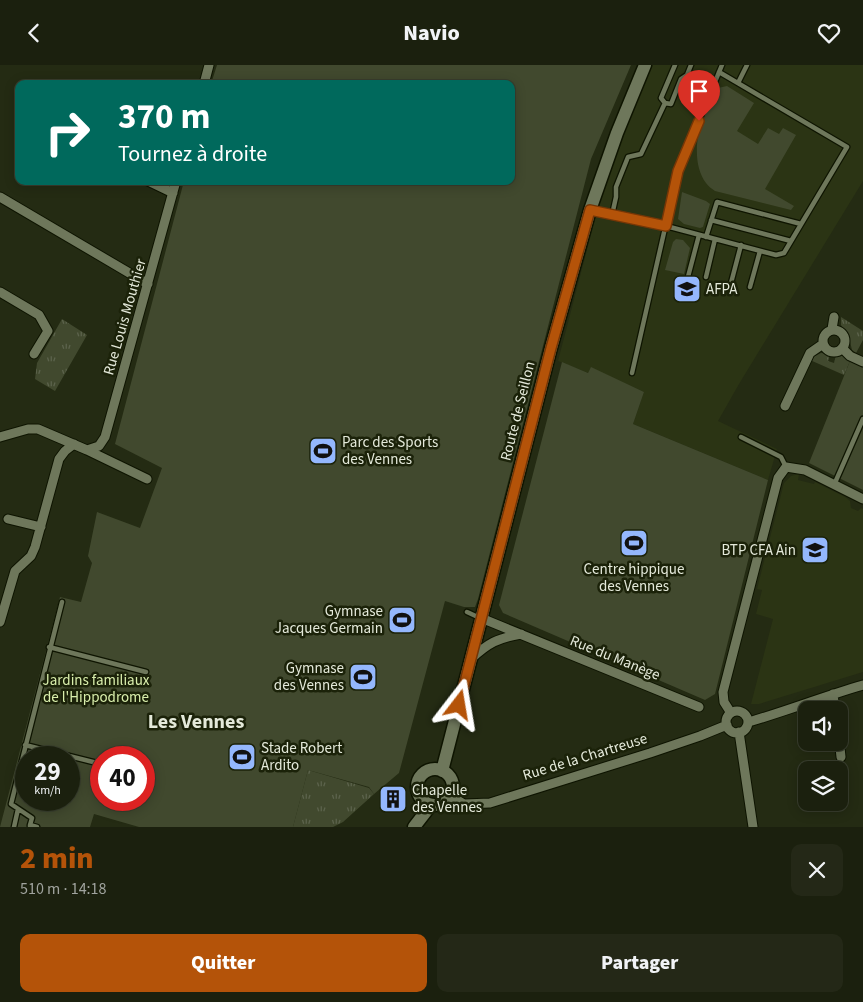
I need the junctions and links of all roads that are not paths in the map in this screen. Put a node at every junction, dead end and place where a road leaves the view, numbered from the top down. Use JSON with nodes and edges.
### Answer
{"nodes":[{"id":1,"x":210,"y":65,"type":"edge"},
{"id":2,"x":645,"y":65,"type":"edge"},
{"id":3,"x":675,"y":65,"type":"edge"},
{"id":4,"x":691,"y":65,"type":"edge"},
{"id":5,"x":722,"y":65,"type":"edge"},
{"id":6,"x":747,"y":65,"type":"edge"},
{"id":7,"x":720,"y":72,"type":"junction"},
{"id":8,"x":205,"y":80,"type":"edge"},
{"id":9,"x":738,"y":83,"type":"junction"},
{"id":10,"x":665,"y":103,"type":"junction"},
{"id":11,"x":156,"y":185,"type":"edge"},
{"id":12,"x":175,"y":185,"type":"edge"},
{"id":13,"x":173,"y":193,"type":"junction"},
{"id":14,"x":0,"y":197,"type":"edge"},
{"id":15,"x":590,"y":210,"type":"junction"},
{"id":16,"x":612,"y":215,"type":"junction"},
{"id":17,"x":712,"y":220,"type":"junction"},
{"id":18,"x":801,"y":224,"type":"junction"},
{"id":19,"x":666,"y":226,"type":"junction"},
{"id":20,"x":699,"y":235,"type":"junction"},
{"id":21,"x":706,"y":237,"type":"junction"},
{"id":22,"x":715,"y":239,"type":"junction"},
{"id":23,"x":791,"y":241,"type":"junction"},
{"id":24,"x":741,"y":245,"type":"junction"},
{"id":25,"x":760,"y":251,"type":"junction"},
{"id":26,"x":706,"y":277,"type":"dead end"},
{"id":27,"x":731,"y":283,"type":"dead end"},
{"id":28,"x":148,"y":284,"type":"junction"},
{"id":29,"x":750,"y":287,"type":"dead end"},
{"id":30,"x":0,"y":292,"type":"edge"},
{"id":31,"x":684,"y":292,"type":"dead end"},
{"id":32,"x":834,"y":317,"type":"dead end"},
{"id":33,"x":832,"y":329,"type":"junction"},
{"id":34,"x":823,"y":344,"type":"junction"},
{"id":35,"x":842,"y":348,"type":"junction"},
{"id":36,"x":34,"y":354,"type":"dead end"},
{"id":37,"x":863,"y":362,"type":"edge"},
{"id":38,"x":632,"y":373,"type":"dead end"},
{"id":39,"x":785,"y":406,"type":"dead end"},
{"id":40,"x":863,"y":419,"type":"edge"},
{"id":41,"x":0,"y":437,"type":"edge"},
{"id":42,"x":741,"y":437,"type":"dead end"},
{"id":43,"x":74,"y":445,"type":"junction"},
{"id":44,"x":87,"y":450,"type":"junction"},
{"id":45,"x":786,"y":467,"type":"junction"},
{"id":46,"x":147,"y":479,"type":"dead end"},
{"id":47,"x":834,"y":485,"type":"junction"},
{"id":48,"x":863,"y":499,"type":"edge"},
{"id":49,"x":8,"y":519,"type":"dead end"},
{"id":50,"x":41,"y":527,"type":"junction"},
{"id":51,"x":6,"y":600,"type":"junction"},
{"id":52,"x":62,"y":602,"type":"dead end"},
{"id":53,"x":0,"y":609,"type":"edge"},
{"id":54,"x":467,"y":612,"type":"dead end"},
{"id":55,"x":481,"y":618,"type":"junction"},
{"id":56,"x":0,"y":621,"type":"edge"},
{"id":57,"x":521,"y":634,"type":"junction"},
{"id":58,"x":49,"y":647,"type":"junction"},
{"id":59,"x":471,"y":659,"type":"junction"},
{"id":60,"x":146,"y":672,"type":"dead end"},
{"id":61,"x":863,"y":685,"type":"edge"},
{"id":62,"x":833,"y":693,"type":"junction"},
{"id":63,"x":834,"y":701,"type":"edge"},
{"id":64,"x":699,"y":707,"type":"dead end"},
{"id":65,"x":731,"y":713,"type":"junction"},
{"id":66,"x":748,"y":720,"type":"junction"},
{"id":67,"x":727,"y":725,"type":"junction"},
{"id":68,"x":739,"y":732,"type":"junction"},
{"id":69,"x":25,"y":745,"type":"joint"},
{"id":70,"x":840,"y":751,"type":"edge"},
{"id":71,"x":841,"y":757,"type":"dead end"},
{"id":72,"x":90,"y":761,"type":"edge"},
{"id":73,"x":442,"y":771,"type":"junction"},
{"id":74,"x":15,"y":787,"type":"edge"},
{"id":75,"x":451,"y":796,"type":"junction"},
{"id":76,"x":431,"y":805,"type":"junction"},
{"id":77,"x":15,"y":807,"type":"edge"},
{"id":78,"x":18,"y":811,"type":"edge"},
{"id":79,"x":21,"y":811,"type":"edge"},
{"id":80,"x":30,"y":826,"type":"edge"},
{"id":81,"x":14,"y":827,"type":"edge"},
{"id":82,"x":37,"y":827,"type":"edge"},
{"id":83,"x":414,"y":827,"type":"edge"},
{"id":84,"x":753,"y":827,"type":"edge"}],
"edges":[{"from":1,"to":8,"type":"street"},
{"from":2,"to":15,"type":"street","name":"Route de Seillon"},
{"from":3,"to":10,"type":"lane"},
{"from":4,"to":10,"type":"lane"},
{"from":5,"to":7,"type":"lane"},
{"from":6,"to":9,"type":"lane"},
{"from":7,"to":9,"type":"lane"},
{"from":7,"to":19,"type":"lane"},
{"from":9,"to":18,"type":"lane"},
{"from":10,"to":16,"type":"lane"},
{"from":11,"to":13,"type":"street"},
{"from":12,"to":13,"type":"street","name":"Rue Louis Mouthier"},
{"from":13,"to":28,"type":"street","name":"Rue Louis Mouthier"},
{"from":14,"to":28,"type":"street"},
{"from":15,"to":16,"type":"lane"},
{"from":15,"to":55,"type":"street","name":"Route de Seillon"},
{"from":16,"to":19,"type":"lane"},
{"from":17,"to":18,"type":"lane"},
{"from":17,"to":21,"type":"lane"},
{"from":17,"to":23,"type":"lane"},
{"from":18,"to":23,"type":"lane"},
{"from":19,"to":20,"type":"lane"},
{"from":19,"to":38,"type":"lane"},
{"from":20,"to":21,"type":"lane"},
{"from":20,"to":31,"type":"lane"},
{"from":21,"to":22,"type":"lane"},
{"from":22,"to":24,"type":"lane"},
{"from":22,"to":26,"type":"lane"},
{"from":23,"to":25,"type":"lane"},
{"from":24,"to":25,"type":"lane"},
{"from":24,"to":27,"type":"lane"},
{"from":25,"to":29,"type":"lane"},
{"from":28,"to":44,"type":"street","name":"Rue Louis Mouthier"},
{"from":30,"to":36,"type":"street"},
{"from":32,"to":33,"type":"street"},
{"from":33,"to":34,"type":"street"},
{"from":33,"to":35,"type":"street"},
{"from":34,"to":35,"type":"street"},
{"from":34,"to":39,"type":"street"},
{"from":35,"to":37,"type":"street"},
{"from":40,"to":47,"type":"lane"},
{"from":41,"to":43,"type":"street"},
{"from":42,"to":45,"type":"lane"},
{"from":43,"to":44,"type":"street"},
{"from":43,"to":50,"type":"street"},
{"from":44,"to":46,"type":"street"},
{"from":45,"to":47,"type":"street"},
{"from":45,"to":65,"type":"street"},
{"from":47,"to":48,"type":"street"},
{"from":49,"to":50,"type":"street"},
{"from":50,"to":51,"type":"street"},
{"from":51,"to":53,"type":"street"},
{"from":51,"to":56,"type":"street"},
{"from":52,"to":58,"type":"lane"},
{"from":54,"to":55,"type":"lane"},
{"from":55,"to":57,"type":"street","name":"Rue du Manège"},
{"from":55,"to":59,"type":"street","name":"Route de Seillon"},
{"from":57,"to":59,"type":"street"},
{"from":57,"to":64,"type":"street","name":"Rue du Manège"},
{"from":58,"to":60,"type":"lane"},
{"from":58,"to":69,"type":"lane"},
{"from":59,"to":73,"type":"street","name":"Route de Seillon"},
{"from":61,"to":62,"type":"street"},
{"from":62,"to":63,"type":"street"},
{"from":62,"to":66,"type":"street"},
{"from":65,"to":66,"type":"street"},
{"from":65,"to":67,"type":"street"},
{"from":66,"to":68,"type":"street"},
{"from":67,"to":68,"type":"street"},
{"from":67,"to":75,"type":"street","name":"Rue de la Chartreuse"},
{"from":68,"to":84,"type":"street"},
{"from":69,"to":72,"type":"lane"},
{"from":70,"to":71,"type":"street"},
{"from":73,"to":75,"type":"street"},
{"from":73,"to":76,"type":"street"},
{"from":74,"to":77,"type":"lane"},
{"from":75,"to":76,"type":"street"},
{"from":76,"to":83,"type":"street"},
{"from":78,"to":81,"type":"lane"},
{"from":79,"to":80,"type":"lane"},
{"from":80,"to":82,"type":"lane"}]}
